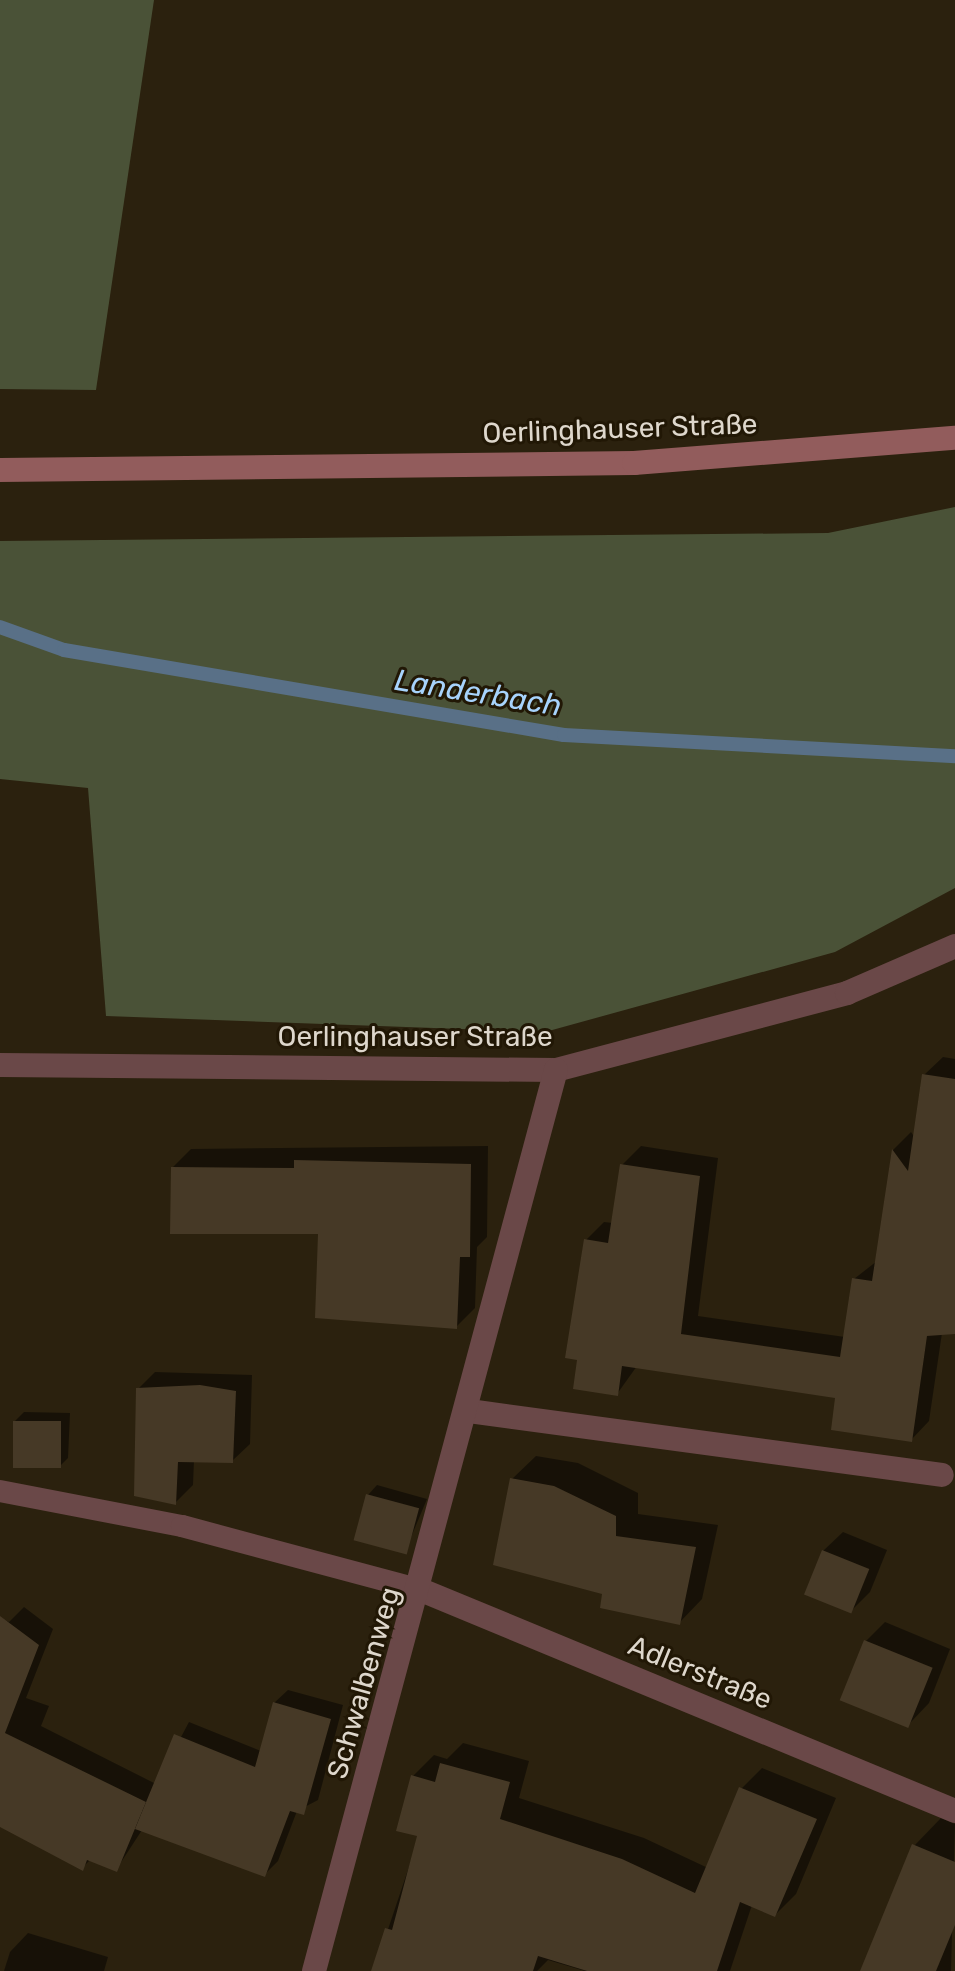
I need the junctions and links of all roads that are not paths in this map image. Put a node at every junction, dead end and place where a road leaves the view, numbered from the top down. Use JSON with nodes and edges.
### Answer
{"nodes":[{"id":1,"x":955,"y":438,"type":"edge"},
{"id":2,"x":0,"y":470,"type":"edge"},
{"id":3,"x":955,"y":946,"type":"edge"},
{"id":4,"x":0,"y":1065,"type":"edge"},
{"id":5,"x":556,"y":1070,"type":"junction"},
{"id":6,"x":469,"y":1411,"type":"junction"},
{"id":7,"x":942,"y":1475,"type":"dead end"},
{"id":8,"x":0,"y":1491,"type":"edge"},
{"id":9,"x":421,"y":1590,"type":"junction"},
{"id":10,"x":955,"y":1811,"type":"edge"},
{"id":11,"x":314,"y":1971,"type":"edge"}],
"edges":[{"from":1,"to":2,"type":"main road","name":"Oerlinghauser Straße"},
{"from":3,"to":5,"type":"street","name":"Oerlinghauser Straße"},
{"from":4,"to":5,"type":"street","name":"Oerlinghauser Straße"},
{"from":5,"to":6,"type":"street","name":"Schwalbenweg"},
{"from":6,"to":7,"type":"street"},
{"from":6,"to":9,"type":"street","name":"Schwalbenweg"},
{"from":8,"to":9,"type":"lane"},
{"from":9,"to":10,"type":"street","name":"Adlerstraße"},
{"from":9,"to":11,"type":"street","name":"Schwalbenweg"}]}
